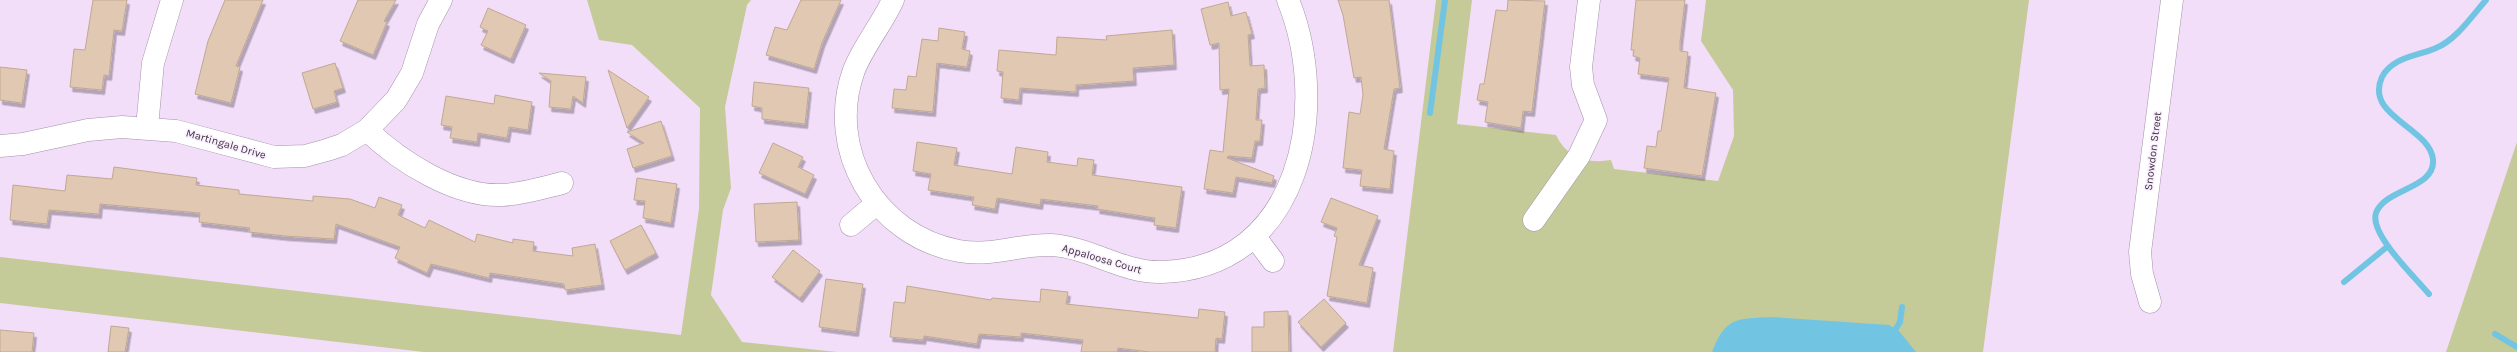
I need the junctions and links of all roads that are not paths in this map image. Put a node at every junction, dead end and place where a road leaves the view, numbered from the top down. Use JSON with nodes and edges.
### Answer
{"nodes":[{"id":1,"x":172,"y":0,"type":"edge"},
{"id":2,"x":441,"y":0,"type":"edge"},
{"id":3,"x":892,"y":0,"type":"edge"},
{"id":4,"x":1288,"y":0,"type":"edge"},
{"id":5,"x":1589,"y":0,"type":"edge"},
{"id":6,"x":2172,"y":0,"type":"edge"},
{"id":7,"x":147,"y":127,"type":"junction"},
{"id":8,"x":367,"y":130,"type":"junction"},
{"id":9,"x":0,"y":146,"type":"edge"},
{"id":10,"x":562,"y":183,"type":"dead end"},
{"id":11,"x":876,"y":204,"type":"junction"},
{"id":12,"x":1534,"y":220,"type":"dead end"},
{"id":13,"x":851,"y":225,"type":"dead end"},
{"id":14,"x":1255,"y":237,"type":"junction"},
{"id":15,"x":1273,"y":261,"type":"dead end"},
{"id":16,"x":2150,"y":302,"type":"dead end"}],
"edges":[{"from":1,"to":7,"type":"street"},
{"from":2,"to":8,"type":"street","name":"Martingale Drive"},
{"from":3,"to":11,"type":"street","name":"Appaloosa Court"},
{"from":4,"to":14,"type":"street","name":"Appaloosa Court"},
{"from":5,"to":12,"type":"street"},
{"from":6,"to":16,"type":"street","name":"Snowdon Street"},
{"from":7,"to":8,"type":"street","name":"Martingale Drive"},
{"from":7,"to":9,"type":"street","name":"Martingale Drive"},
{"from":8,"to":10,"type":"street"},
{"from":11,"to":13,"type":"street"},
{"from":11,"to":14,"type":"street","name":"Appaloosa Court"},
{"from":14,"to":15,"type":"street"}]}
